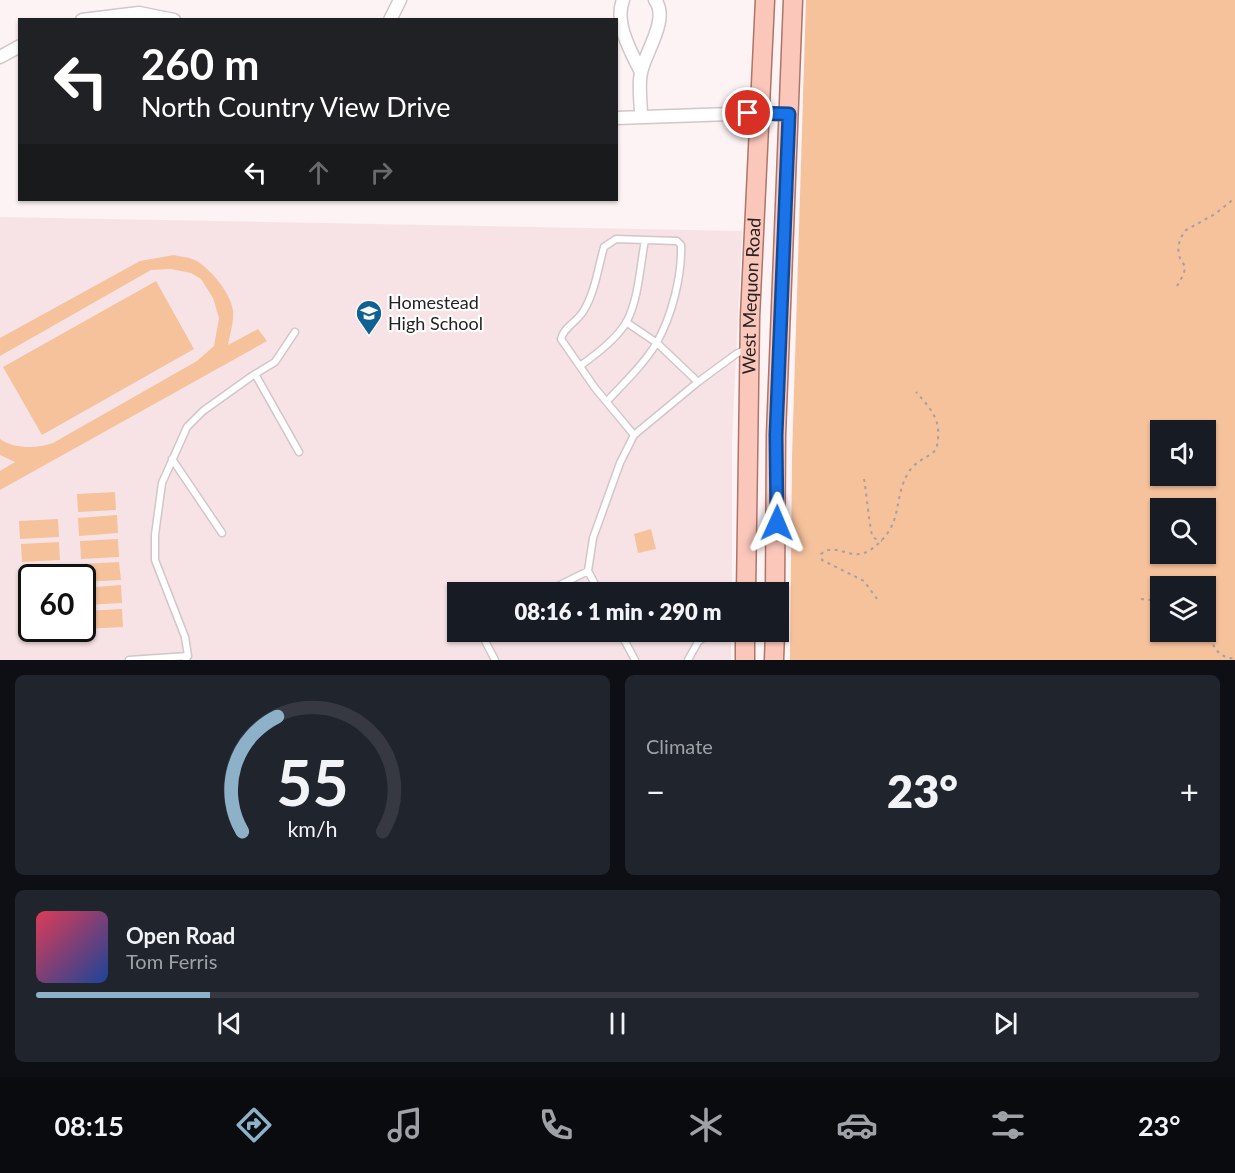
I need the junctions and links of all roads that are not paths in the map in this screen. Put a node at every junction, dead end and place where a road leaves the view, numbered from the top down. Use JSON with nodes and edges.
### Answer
{"nodes":[{"id":1,"x":400,"y":0,"type":"edge"},
{"id":2,"x":623,"y":0,"type":"edge"},
{"id":3,"x":655,"y":0,"type":"edge"},
{"id":4,"x":765,"y":0,"type":"edge"},
{"id":5,"x":793,"y":0,"type":"edge"},
{"id":6,"x":138,"y":16,"type":"edge"},
{"id":7,"x":110,"y":18,"type":"edge"},
{"id":8,"x":156,"y":18,"type":"edge"},
{"id":9,"x":391,"y":18,"type":"edge"},
{"id":10,"x":18,"y":47,"type":"edge"},
{"id":11,"x":0,"y":57,"type":"edge"},
{"id":12,"x":641,"y":72,"type":"junction"},
{"id":13,"x":759,"y":112,"type":"junction"},
{"id":14,"x":789,"y":114,"type":"junction"},
{"id":15,"x":641,"y":116,"type":"junction"},
{"id":16,"x":618,"y":118,"type":"edge"},
{"id":17,"x":645,"y":240,"type":"junction"},
{"id":18,"x":626,"y":322,"type":"junction"},
{"id":19,"x":295,"y":332,"type":"dead end"},
{"id":20,"x":657,"y":342,"type":"junction"},
{"id":21,"x":749,"y":347,"type":"junction"},
{"id":22,"x":580,"y":366,"type":"junction"},
{"id":23,"x":255,"y":374,"type":"junction"},
{"id":24,"x":698,"y":382,"type":"junction"},
{"id":25,"x":607,"y":401,"type":"junction"},
{"id":26,"x":634,"y":435,"type":"junction"},
{"id":27,"x":299,"y":452,"type":"dead end"},
{"id":28,"x":172,"y":459,"type":"junction"},
{"id":29,"x":222,"y":533,"type":"dead end"},
{"id":30,"x":588,"y":571,"type":"junction"},
{"id":31,"x":566,"y":582,"type":"edge"},
{"id":32,"x":593,"y":582,"type":"edge"},
{"id":33,"x":746,"y":582,"type":"edge"},
{"id":34,"x":775,"y":582,"type":"edge"},
{"id":35,"x":486,"y":642,"type":"edge"},
{"id":36,"x":625,"y":642,"type":"edge"},
{"id":37,"x":698,"y":642,"type":"edge"},
{"id":38,"x":745,"y":642,"type":"edge"},
{"id":39,"x":775,"y":642,"type":"edge"},
{"id":40,"x":187,"y":658,"type":"edge"},
{"id":41,"x":129,"y":660,"type":"edge"},
{"id":42,"x":136,"y":660,"type":"edge"},
{"id":43,"x":495,"y":660,"type":"edge"},
{"id":44,"x":635,"y":660,"type":"edge"},
{"id":45,"x":688,"y":660,"type":"edge"},
{"id":46,"x":745,"y":660,"type":"edge"},
{"id":47,"x":774,"y":660,"type":"edge"}],
"edges":[{"from":1,"to":9,"type":"street"},
{"from":2,"to":12,"type":"street"},
{"from":3,"to":12,"type":"street"},
{"from":4,"to":13,"type":"main road","name":"West Mequon Road"},
{"from":5,"to":14,"type":"main road","name":"West Mequon Road"},
{"from":6,"to":7,"type":"street"},
{"from":6,"to":8,"type":"street"},
{"from":10,"to":11,"type":"street"},
{"from":12,"to":15,"type":"street"},
{"from":13,"to":14,"type":"street"},
{"from":13,"to":15,"type":"street"},
{"from":13,"to":21,"type":"main road","name":"West Mequon Road"},
{"from":14,"to":34,"type":"main road","name":"West Mequon Road"},
{"from":15,"to":16,"type":"street"},
{"from":17,"to":18,"type":"lane"},
{"from":17,"to":20,"type":"lane"},
{"from":17,"to":22,"type":"lane"},
{"from":18,"to":20,"type":"lane"},
{"from":18,"to":22,"type":"lane"},
{"from":19,"to":23,"type":"lane"},
{"from":20,"to":24,"type":"lane"},
{"from":20,"to":25,"type":"lane"},
{"from":21,"to":24,"type":"lane"},
{"from":21,"to":33,"type":"main road","name":"West Mequon Road"},
{"from":22,"to":25,"type":"lane"},
{"from":23,"to":27,"type":"lane"},
{"from":23,"to":28,"type":"lane"},
{"from":24,"to":26,"type":"lane"},
{"from":25,"to":26,"type":"lane"},
{"from":26,"to":30,"type":"lane"},
{"from":28,"to":29,"type":"lane"},
{"from":28,"to":40,"type":"lane"},
{"from":30,"to":31,"type":"lane"},
{"from":30,"to":32,"type":"lane"},
{"from":35,"to":43,"type":"lane"},
{"from":36,"to":44,"type":"lane"},
{"from":37,"to":45,"type":"lane"},
{"from":38,"to":46,"type":"main road"},
{"from":39,"to":47,"type":"main road"},
{"from":40,"to":42,"type":"lane"},
{"from":41,"to":42,"type":"lane"}]}
